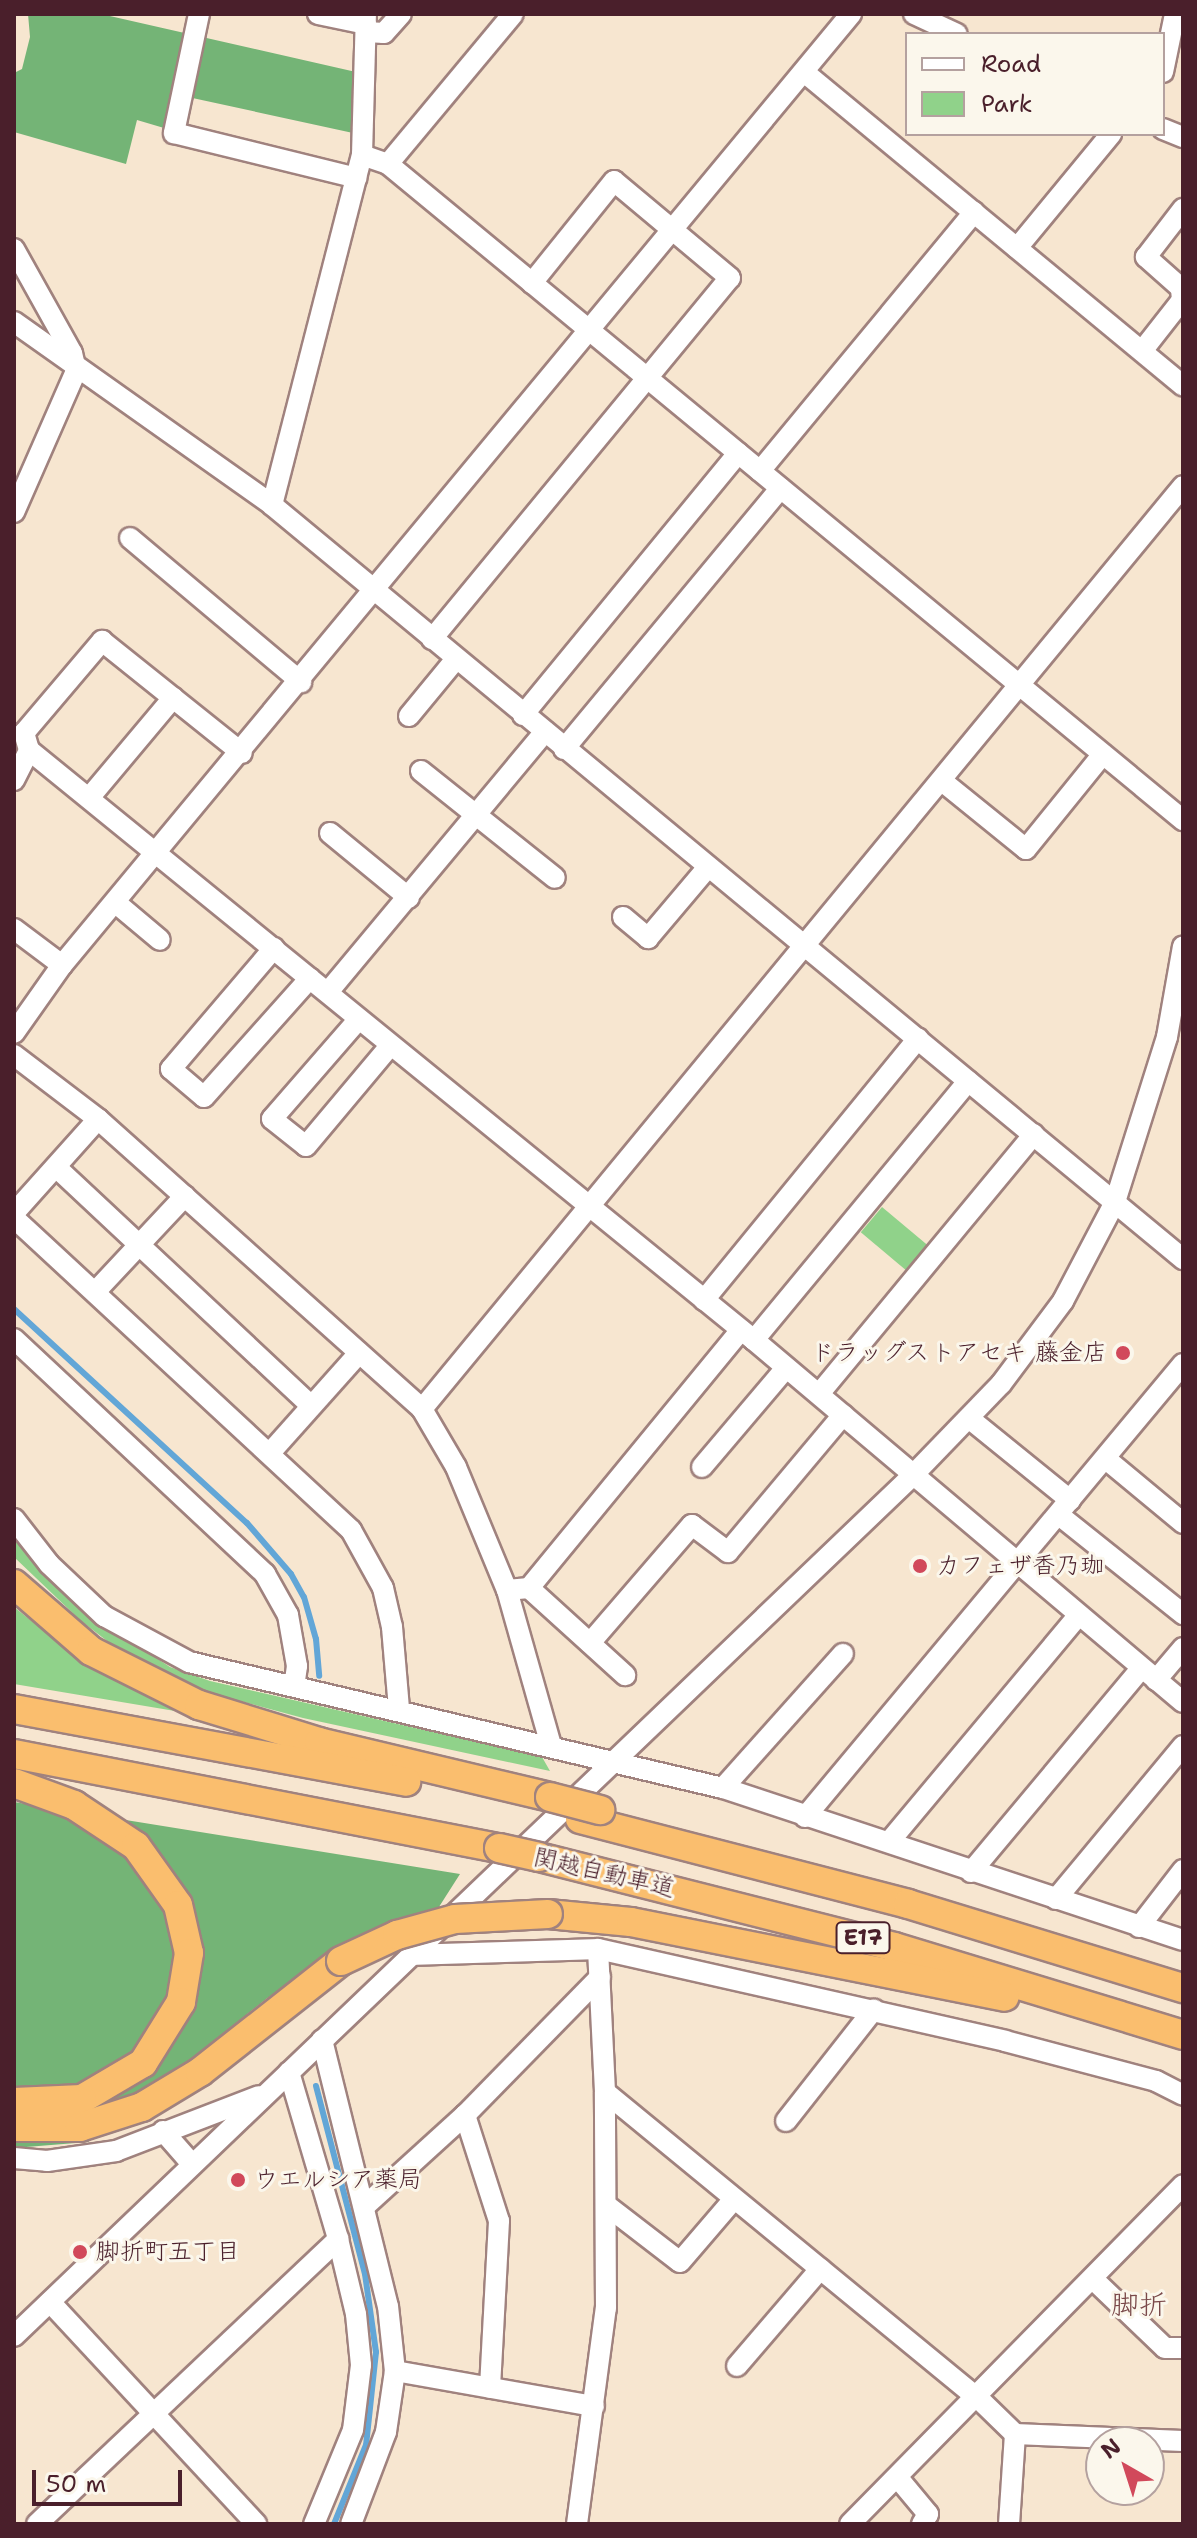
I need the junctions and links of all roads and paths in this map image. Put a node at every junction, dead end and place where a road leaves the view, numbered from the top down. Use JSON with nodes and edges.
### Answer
{"nodes":[{"id":1,"x":199,"y":14,"type":"edge"},
{"id":2,"x":318,"y":14,"type":"edge"},
{"id":3,"x":401,"y":14,"type":"edge"},
{"id":4,"x":513,"y":14,"type":"edge"},
{"id":5,"x":851,"y":14,"type":"edge"},
{"id":6,"x":914,"y":14,"type":"edge"},
{"id":7,"x":1175,"y":14,"type":"edge"},
{"id":8,"x":366,"y":23,"type":"edge"},
{"id":9,"x":953,"y":32,"type":"edge"},
{"id":10,"x":1165,"y":62,"type":"edge"},
{"id":11,"x":804,"y":72,"type":"junction"},
{"id":12,"x":1109,"y":136,"type":"edge"},
{"id":13,"x":362,"y":155,"type":"junction"},
{"id":14,"x":388,"y":164,"type":"junction"},
{"id":15,"x":357,"y":178,"type":"junction"},
{"id":16,"x":1183,"y":209,"type":"edge"},
{"id":17,"x":974,"y":212,"type":"junction"},
{"id":18,"x":673,"y":230,"type":"junction"},
{"id":19,"x":1017,"y":248,"type":"junction"},
{"id":20,"x":14,"y":249,"type":"edge"},
{"id":21,"x":532,"y":283,"type":"junction"},
{"id":22,"x":14,"y":322,"type":"edge"},
{"id":23,"x":590,"y":331,"type":"junction"},
{"id":24,"x":1142,"y":351,"type":"junction"},
{"id":25,"x":74,"y":361,"type":"junction"},
{"id":26,"x":649,"y":379,"type":"junction"},
{"id":27,"x":1183,"y":385,"type":"edge"},
{"id":28,"x":738,"y":453,"type":"junction"},
{"id":29,"x":760,"y":471,"type":"junction"},
{"id":30,"x":1183,"y":486,"type":"edge"},
{"id":31,"x":781,"y":488,"type":"junction"},
{"id":32,"x":272,"y":505,"type":"junction"},
{"id":33,"x":14,"y":512,"type":"edge"},
{"id":34,"x":130,"y":538,"type":"dead end"},
{"id":35,"x":375,"y":592,"type":"junction"},
{"id":36,"x":432,"y":639,"type":"junction"},
{"id":37,"x":456,"y":659,"type":"junction"},
{"id":38,"x":301,"y":682,"type":"junction"},
{"id":39,"x":1020,"y":685,"type":"junction"},
{"id":40,"x":173,"y":698,"type":"junction"},
{"id":41,"x":523,"y":715,"type":"junction"},
{"id":42,"x":409,"y":716,"type":"dead end"},
{"id":43,"x":545,"y":732,"type":"junction"},
{"id":44,"x":564,"y":749,"type":"junction"},
{"id":45,"x":29,"y":750,"type":"junction"},
{"id":46,"x":242,"y":753,"type":"junction"},
{"id":47,"x":1103,"y":754,"type":"junction"},
{"id":48,"x":421,"y":771,"type":"dead end"},
{"id":49,"x":14,"y":780,"type":"edge"},
{"id":50,"x":942,"y":781,"type":"junction"},
{"id":51,"x":89,"y":798,"type":"junction"},
{"id":52,"x":477,"y":816,"type":"junction"},
{"id":53,"x":1183,"y":820,"type":"edge"},
{"id":54,"x":330,"y":833,"type":"dead end"},
{"id":55,"x":158,"y":853,"type":"junction"},
{"id":56,"x":708,"y":867,"type":"junction"},
{"id":57,"x":555,"y":878,"type":"dead end"},
{"id":58,"x":409,"y":898,"type":"junction"},
{"id":59,"x":116,"y":903,"type":"junction"},
{"id":60,"x":623,"y":917,"type":"dead end"},
{"id":61,"x":14,"y":929,"type":"edge"},
{"id":62,"x":160,"y":940,"type":"dead end"},
{"id":63,"x":805,"y":946,"type":"junction"},
{"id":64,"x":1183,"y":946,"type":"edge"},
{"id":65,"x":274,"y":948,"type":"junction"},
{"id":66,"x":62,"y":965,"type":"junction"},
{"id":67,"x":310,"y":978,"type":"junction"},
{"id":68,"x":328,"y":992,"type":"junction"},
{"id":69,"x":358,"y":1020,"type":"junction"},
{"id":70,"x":14,"y":1033,"type":"edge"},
{"id":71,"x":918,"y":1039,"type":"junction"},
{"id":72,"x":390,"y":1046,"type":"junction"},
{"id":73,"x":14,"y":1055,"type":"edge"},
{"id":74,"x":968,"y":1081,"type":"junction"},
{"id":75,"x":98,"y":1119,"type":"junction"},
{"id":76,"x":1034,"y":1134,"type":"junction"},
{"id":77,"x":56,"y":1167,"type":"junction"},
{"id":78,"x":185,"y":1196,"type":"junction"},
{"id":79,"x":1115,"y":1202,"type":"junction"},
{"id":80,"x":588,"y":1208,"type":"junction"},
{"id":81,"x":14,"y":1215,"type":"edge"},
{"id":82,"x":140,"y":1246,"type":"junction"},
{"id":83,"x":1181,"y":1254,"type":"edge"},
{"id":84,"x":96,"y":1291,"type":"junction"},
{"id":85,"x":704,"y":1300,"type":"junction"},
{"id":86,"x":748,"y":1335,"type":"junction"},
{"id":87,"x":14,"y":1339,"type":"edge"},
{"id":88,"x":359,"y":1353,"type":"junction"},
{"id":89,"x":1183,"y":1364,"type":"edge"},
{"id":90,"x":786,"y":1368,"type":"junction"},
{"id":91,"x":819,"y":1394,"type":"junction"},
{"id":92,"x":311,"y":1406,"type":"junction"},
{"id":93,"x":422,"y":1409,"type":"junction"},
{"id":94,"x":843,"y":1415,"type":"junction"},
{"id":95,"x":970,"y":1419,"type":"junction"},
{"id":96,"x":270,"y":1453,"type":"junction"},
{"id":97,"x":1106,"y":1459,"type":"junction"},
{"id":98,"x":702,"y":1467,"type":"dead end"},
{"id":99,"x":914,"y":1474,"type":"junction"},
{"id":100,"x":1065,"y":1508,"type":"junction"},
{"id":101,"x":14,"y":1519,"type":"edge"},
{"id":102,"x":1183,"y":1523,"type":"edge"},
{"id":103,"x":1018,"y":1564,"type":"junction"},
{"id":104,"x":14,"y":1584,"type":"edge"},
{"id":105,"x":529,"y":1588,"type":"junction"},
{"id":106,"x":507,"y":1590,"type":"junction"},
{"id":107,"x":1183,"y":1614,"type":"edge"},
{"id":108,"x":1078,"y":1616,"type":"junction"},
{"id":109,"x":590,"y":1643,"type":"junction"},
{"id":110,"x":1183,"y":1648,"type":"edge"},
{"id":111,"x":843,"y":1654,"type":"dead end"},
{"id":112,"x":1149,"y":1674,"type":"junction"},
{"id":113,"x":625,"y":1675,"type":"dead end"},
{"id":114,"x":294,"y":1687,"type":"junction"},
{"id":115,"x":1183,"y":1702,"type":"edge"},
{"id":116,"x":14,"y":1709,"type":"edge"},
{"id":117,"x":399,"y":1709,"type":"junction"},
{"id":118,"x":551,"y":1745,"type":"junction"},
{"id":119,"x":1183,"y":1746,"type":"edge"},
{"id":120,"x":14,"y":1754,"type":"edge"},
{"id":121,"x":612,"y":1762,"type":"junction"},
{"id":122,"x":14,"y":1783,"type":"edge"},
{"id":123,"x":723,"y":1788,"type":"junction"},
{"id":124,"x":544,"y":1803,"type":"junction"},
{"id":125,"x":805,"y":1817,"type":"junction"},
{"id":126,"x":889,"y":1842,"type":"junction"},
{"id":127,"x":1183,"y":1870,"type":"edge"},
{"id":128,"x":971,"y":1872,"type":"junction"},
{"id":129,"x":1056,"y":1899,"type":"junction"},
{"id":130,"x":1139,"y":1927,"type":"junction"},
{"id":131,"x":1183,"y":1940,"type":"edge"},
{"id":132,"x":598,"y":1949,"type":"junction"},
{"id":133,"x":411,"y":1955,"type":"junction"},
{"id":134,"x":600,"y":1977,"type":"junction"},
{"id":135,"x":1183,"y":1988,"type":"edge"},
{"id":136,"x":874,"y":2009,"type":"junction"},
{"id":137,"x":1182,"y":2034,"type":"edge"},
{"id":138,"x":322,"y":2040,"type":"junction"},
{"id":139,"x":289,"y":2072,"type":"junction"},
{"id":140,"x":605,"y":2092,"type":"junction"},
{"id":141,"x":267,"y":2093,"type":"junction"},
{"id":142,"x":1183,"y":2095,"type":"edge"},
{"id":143,"x":14,"y":2102,"type":"edge"},
{"id":144,"x":465,"y":2115,"type":"junction"},
{"id":145,"x":786,"y":2121,"type":"dead end"},
{"id":146,"x":14,"y":2127,"type":"edge"},
{"id":147,"x":163,"y":2131,"type":"junction"},
{"id":148,"x":14,"y":2158,"type":"edge"},
{"id":149,"x":192,"y":2164,"type":"junction"},
{"id":150,"x":1183,"y":2185,"type":"edge"},
{"id":151,"x":734,"y":2199,"type":"junction"},
{"id":152,"x":366,"y":2205,"type":"junction"},
{"id":153,"x":606,"y":2205,"type":"junction"},
{"id":154,"x":338,"y":2239,"type":"junction"},
{"id":155,"x":820,"y":2269,"type":"junction"},
{"id":156,"x":1094,"y":2280,"type":"junction"},
{"id":157,"x":50,"y":2302,"type":"junction"},
{"id":158,"x":14,"y":2336,"type":"edge"},
{"id":159,"x":1183,"y":2348,"type":"edge"},
{"id":160,"x":737,"y":2366,"type":"dead end"},
{"id":161,"x":395,"y":2371,"type":"junction"},
{"id":162,"x":490,"y":2388,"type":"junction"},
{"id":163,"x":978,"y":2398,"type":"junction"},
{"id":164,"x":594,"y":2406,"type":"junction"},
{"id":165,"x":152,"y":2412,"type":"junction"},
{"id":166,"x":1015,"y":2434,"type":"junction"},
{"id":167,"x":1183,"y":2441,"type":"edge"},
{"id":168,"x":898,"y":2478,"type":"junction"},
{"id":169,"x":37,"y":2524,"type":"edge"},
{"id":170,"x":254,"y":2524,"type":"edge"},
{"id":171,"x":314,"y":2524,"type":"edge"},
{"id":172,"x":351,"y":2524,"type":"edge"},
{"id":173,"x":577,"y":2524,"type":"edge"},
{"id":174,"x":850,"y":2524,"type":"edge"},
{"id":175,"x":922,"y":2524,"type":"edge"},
{"id":176,"x":1009,"y":2524,"type":"edge"}],
"edges":[{"from":1,"to":15,"type":"street"},
{"from":2,"to":8,"type":"street"},
{"from":3,"to":8,"type":"street"},
{"from":4,"to":14,"type":"street"},
{"from":5,"to":11,"type":"street"},
{"from":6,"to":9,"type":"street"},
{"from":7,"to":10,"type":"street"},
{"from":8,"to":13,"type":"street"},
{"from":11,"to":17,"type":"street"},
{"from":11,"to":18,"type":"street"},
{"from":12,"to":19,"type":"street"},
{"from":13,"to":14,"type":"street"},
{"from":13,"to":15,"type":"street"},
{"from":14,"to":21,"type":"street"},
{"from":15,"to":32,"type":"street"},
{"from":16,"to":24,"type":"street"},
{"from":17,"to":19,"type":"street"},
{"from":17,"to":29,"type":"street"},
{"from":18,"to":21,"type":"street"},
{"from":18,"to":23,"type":"street"},
{"from":18,"to":26,"type":"street"},
{"from":19,"to":24,"type":"street"},
{"from":20,"to":25,"type":"street"},
{"from":21,"to":23,"type":"street"},
{"from":22,"to":25,"type":"street"},
{"from":23,"to":26,"type":"street"},
{"from":23,"to":35,"type":"street"},
{"from":24,"to":27,"type":"street"},
{"from":25,"to":32,"type":"street"},
{"from":25,"to":33,"type":"street"},
{"from":26,"to":28,"type":"street"},
{"from":26,"to":36,"type":"street"},
{"from":28,"to":29,"type":"street"},
{"from":28,"to":41,"type":"street"},
{"from":29,"to":31,"type":"street"},
{"from":30,"to":39,"type":"street"},
{"from":31,"to":39,"type":"street"},
{"from":31,"to":44,"type":"street"},
{"from":32,"to":35,"type":"street"},
{"from":34,"to":38,"type":"street"},
{"from":35,"to":36,"type":"street"},
{"from":35,"to":38,"type":"street"},
{"from":36,"to":37,"type":"street"},
{"from":37,"to":41,"type":"street"},
{"from":37,"to":42,"type":"street"},
{"from":38,"to":46,"type":"street"},
{"from":39,"to":47,"type":"street"},
{"from":39,"to":50,"type":"street"},
{"from":40,"to":45,"type":"street"},
{"from":40,"to":46,"type":"street"},
{"from":40,"to":51,"type":"street"},
{"from":41,"to":43,"type":"street"},
{"from":43,"to":44,"type":"street"},
{"from":43,"to":52,"type":"street"},
{"from":44,"to":56,"type":"street"},
{"from":45,"to":49,"type":"street"},
{"from":45,"to":51,"type":"street"},
{"from":46,"to":55,"type":"street"},
{"from":47,"to":50,"type":"street"},
{"from":47,"to":53,"type":"street"},
{"from":48,"to":52,"type":"street"},
{"from":50,"to":63,"type":"street"},
{"from":51,"to":55,"type":"street"},
{"from":52,"to":57,"type":"street"},
{"from":52,"to":58,"type":"street"},
{"from":54,"to":58,"type":"street"},
{"from":55,"to":59,"type":"street"},
{"from":55,"to":65,"type":"street"},
{"from":56,"to":60,"type":"street"},
{"from":56,"to":63,"type":"street"},
{"from":58,"to":68,"type":"street"},
{"from":59,"to":62,"type":"street"},
{"from":59,"to":66,"type":"street"},
{"from":61,"to":66,"type":"street"},
{"from":63,"to":71,"type":"street"},
{"from":63,"to":80,"type":"street"},
{"from":64,"to":79,"type":"street"},
{"from":65,"to":67,"type":"street"},
{"from":65,"to":67,"type":"street"},
{"from":66,"to":70,"type":"street"},
{"from":67,"to":68,"type":"street"},
{"from":68,"to":69,"type":"street"},
{"from":69,"to":72,"type":"street"},
{"from":69,"to":72,"type":"street"},
{"from":71,"to":74,"type":"street"},
{"from":71,"to":85,"type":"street"},
{"from":72,"to":80,"type":"street"},
{"from":73,"to":75,"type":"street"},
{"from":74,"to":76,"type":"street"},
{"from":74,"to":86,"type":"street"},
{"from":75,"to":77,"type":"street"},
{"from":75,"to":78,"type":"street"},
{"from":76,"to":79,"type":"street"},
{"from":76,"to":91,"type":"street"},
{"from":77,"to":81,"type":"street"},
{"from":77,"to":82,"type":"street"},
{"from":78,"to":82,"type":"street"},
{"from":78,"to":88,"type":"street"},
{"from":79,"to":83,"type":"street"},
{"from":79,"to":95,"type":"street"},
{"from":80,"to":85,"type":"street"},
{"from":80,"to":93,"type":"street"},
{"from":81,"to":84,"type":"street"},
{"from":82,"to":84,"type":"street"},
{"from":82,"to":92,"type":"street"},
{"from":84,"to":96,"type":"street"},
{"from":85,"to":86,"type":"street"},
{"from":86,"to":90,"type":"street"},
{"from":86,"to":105,"type":"street"},
{"from":87,"to":114,"type":"street"},
{"from":88,"to":92,"type":"street"},
{"from":88,"to":93,"type":"street"},
{"from":89,"to":97,"type":"street"},
{"from":90,"to":91,"type":"street"},
{"from":90,"to":98,"type":"street"},
{"from":91,"to":94,"type":"street"},
{"from":92,"to":96,"type":"street"},
{"from":93,"to":106,"type":"street"},
{"from":94,"to":99,"type":"street"},
{"from":94,"to":109,"type":"street"},
{"from":95,"to":99,"type":"street"},
{"from":95,"to":100,"type":"street"},
{"from":96,"to":117,"type":"street"},
{"from":97,"to":100,"type":"street"},
{"from":97,"to":102,"type":"street"},
{"from":99,"to":103,"type":"street"},
{"from":99,"to":121,"type":"street"},
{"from":100,"to":103,"type":"street"},
{"from":100,"to":107,"type":"street"},
{"from":101,"to":114,"type":"street"},
{"from":103,"to":108,"type":"street"},
{"from":103,"to":125,"type":"street"},
{"from":104,"to":124,"type":"highway"},
{"from":105,"to":106,"type":"street"},
{"from":105,"to":109,"type":"street"},
{"from":106,"to":118,"type":"street"},
{"from":108,"to":112,"type":"street"},
{"from":108,"to":126,"type":"street"},
{"from":109,"to":113,"type":"street"},
{"from":110,"to":112,"type":"street"},
{"from":111,"to":123,"type":"street"},
{"from":112,"to":115,"type":"street"},
{"from":112,"to":128,"type":"street"},
{"from":114,"to":117,"type":"street"},
{"from":116,"to":124,"type":"highway","name":"関越自動車道","number":"E17"},
{"from":117,"to":118,"type":"street"},
{"from":118,"to":121,"type":"street"},
{"from":119,"to":129,"type":"street"},
{"from":120,"to":137,"type":"highway","name":"関越自動車道","number":"E17","bridge":true},
{"from":121,"to":123,"type":"street"},
{"from":121,"to":133,"type":"street"},
{"from":122,"to":143,"type":"highway"},
{"from":123,"to":125,"type":"street"},
{"from":124,"to":135,"type":"highway","name":"関越自動車道","number":"E17"},
{"from":125,"to":126,"type":"street"},
{"from":126,"to":128,"type":"street"},
{"from":127,"to":130,"type":"street"},
{"from":128,"to":129,"type":"street"},
{"from":129,"to":130,"type":"street"},
{"from":130,"to":131,"type":"street"},
{"from":132,"to":133,"type":"street"},
{"from":132,"to":134,"type":"street"},
{"from":132,"to":136,"type":"street"},
{"from":133,"to":138,"type":"street"},
{"from":134,"to":140,"type":"street"},
{"from":134,"to":144,"type":"street"},
{"from":136,"to":142,"type":"street"},
{"from":136,"to":145,"type":"street"},
{"from":137,"to":146,"type":"highway","bridge":true},
{"from":138,"to":139,"type":"street"},
{"from":138,"to":152,"type":"street"},
{"from":139,"to":141,"type":"street"},
{"from":139,"to":154,"type":"street"},
{"from":140,"to":151,"type":"street"},
{"from":140,"to":153,"type":"street"},
{"from":141,"to":147,"type":"street"},
{"from":141,"to":149,"type":"street"},
{"from":144,"to":152,"type":"street"},
{"from":144,"to":162,"type":"street"},
{"from":147,"to":148,"type":"street"},
{"from":147,"to":149,"type":"street"},
{"from":149,"to":157,"type":"street"},
{"from":150,"to":156,"type":"street"},
{"from":151,"to":153,"type":"street"},
{"from":151,"to":155,"type":"street"},
{"from":152,"to":161,"type":"street"},
{"from":153,"to":164,"type":"street"},
{"from":154,"to":165,"type":"street"},
{"from":154,"to":171,"type":"street"},
{"from":155,"to":160,"type":"street"},
{"from":155,"to":163,"type":"street"},
{"from":156,"to":159,"type":"street"},
{"from":156,"to":163,"type":"street"},
{"from":157,"to":158,"type":"street"},
{"from":157,"to":165,"type":"street"},
{"from":161,"to":162,"type":"street"},
{"from":161,"to":172,"type":"street"},
{"from":162,"to":164,"type":"street"},
{"from":163,"to":166,"type":"street"},
{"from":163,"to":168,"type":"street"},
{"from":164,"to":173,"type":"street"},
{"from":165,"to":169,"type":"street"},
{"from":165,"to":170,"type":"street"},
{"from":166,"to":167,"type":"street"},
{"from":166,"to":176,"type":"street"},
{"from":168,"to":174,"type":"street"},
{"from":168,"to":175,"type":"street"}]}
